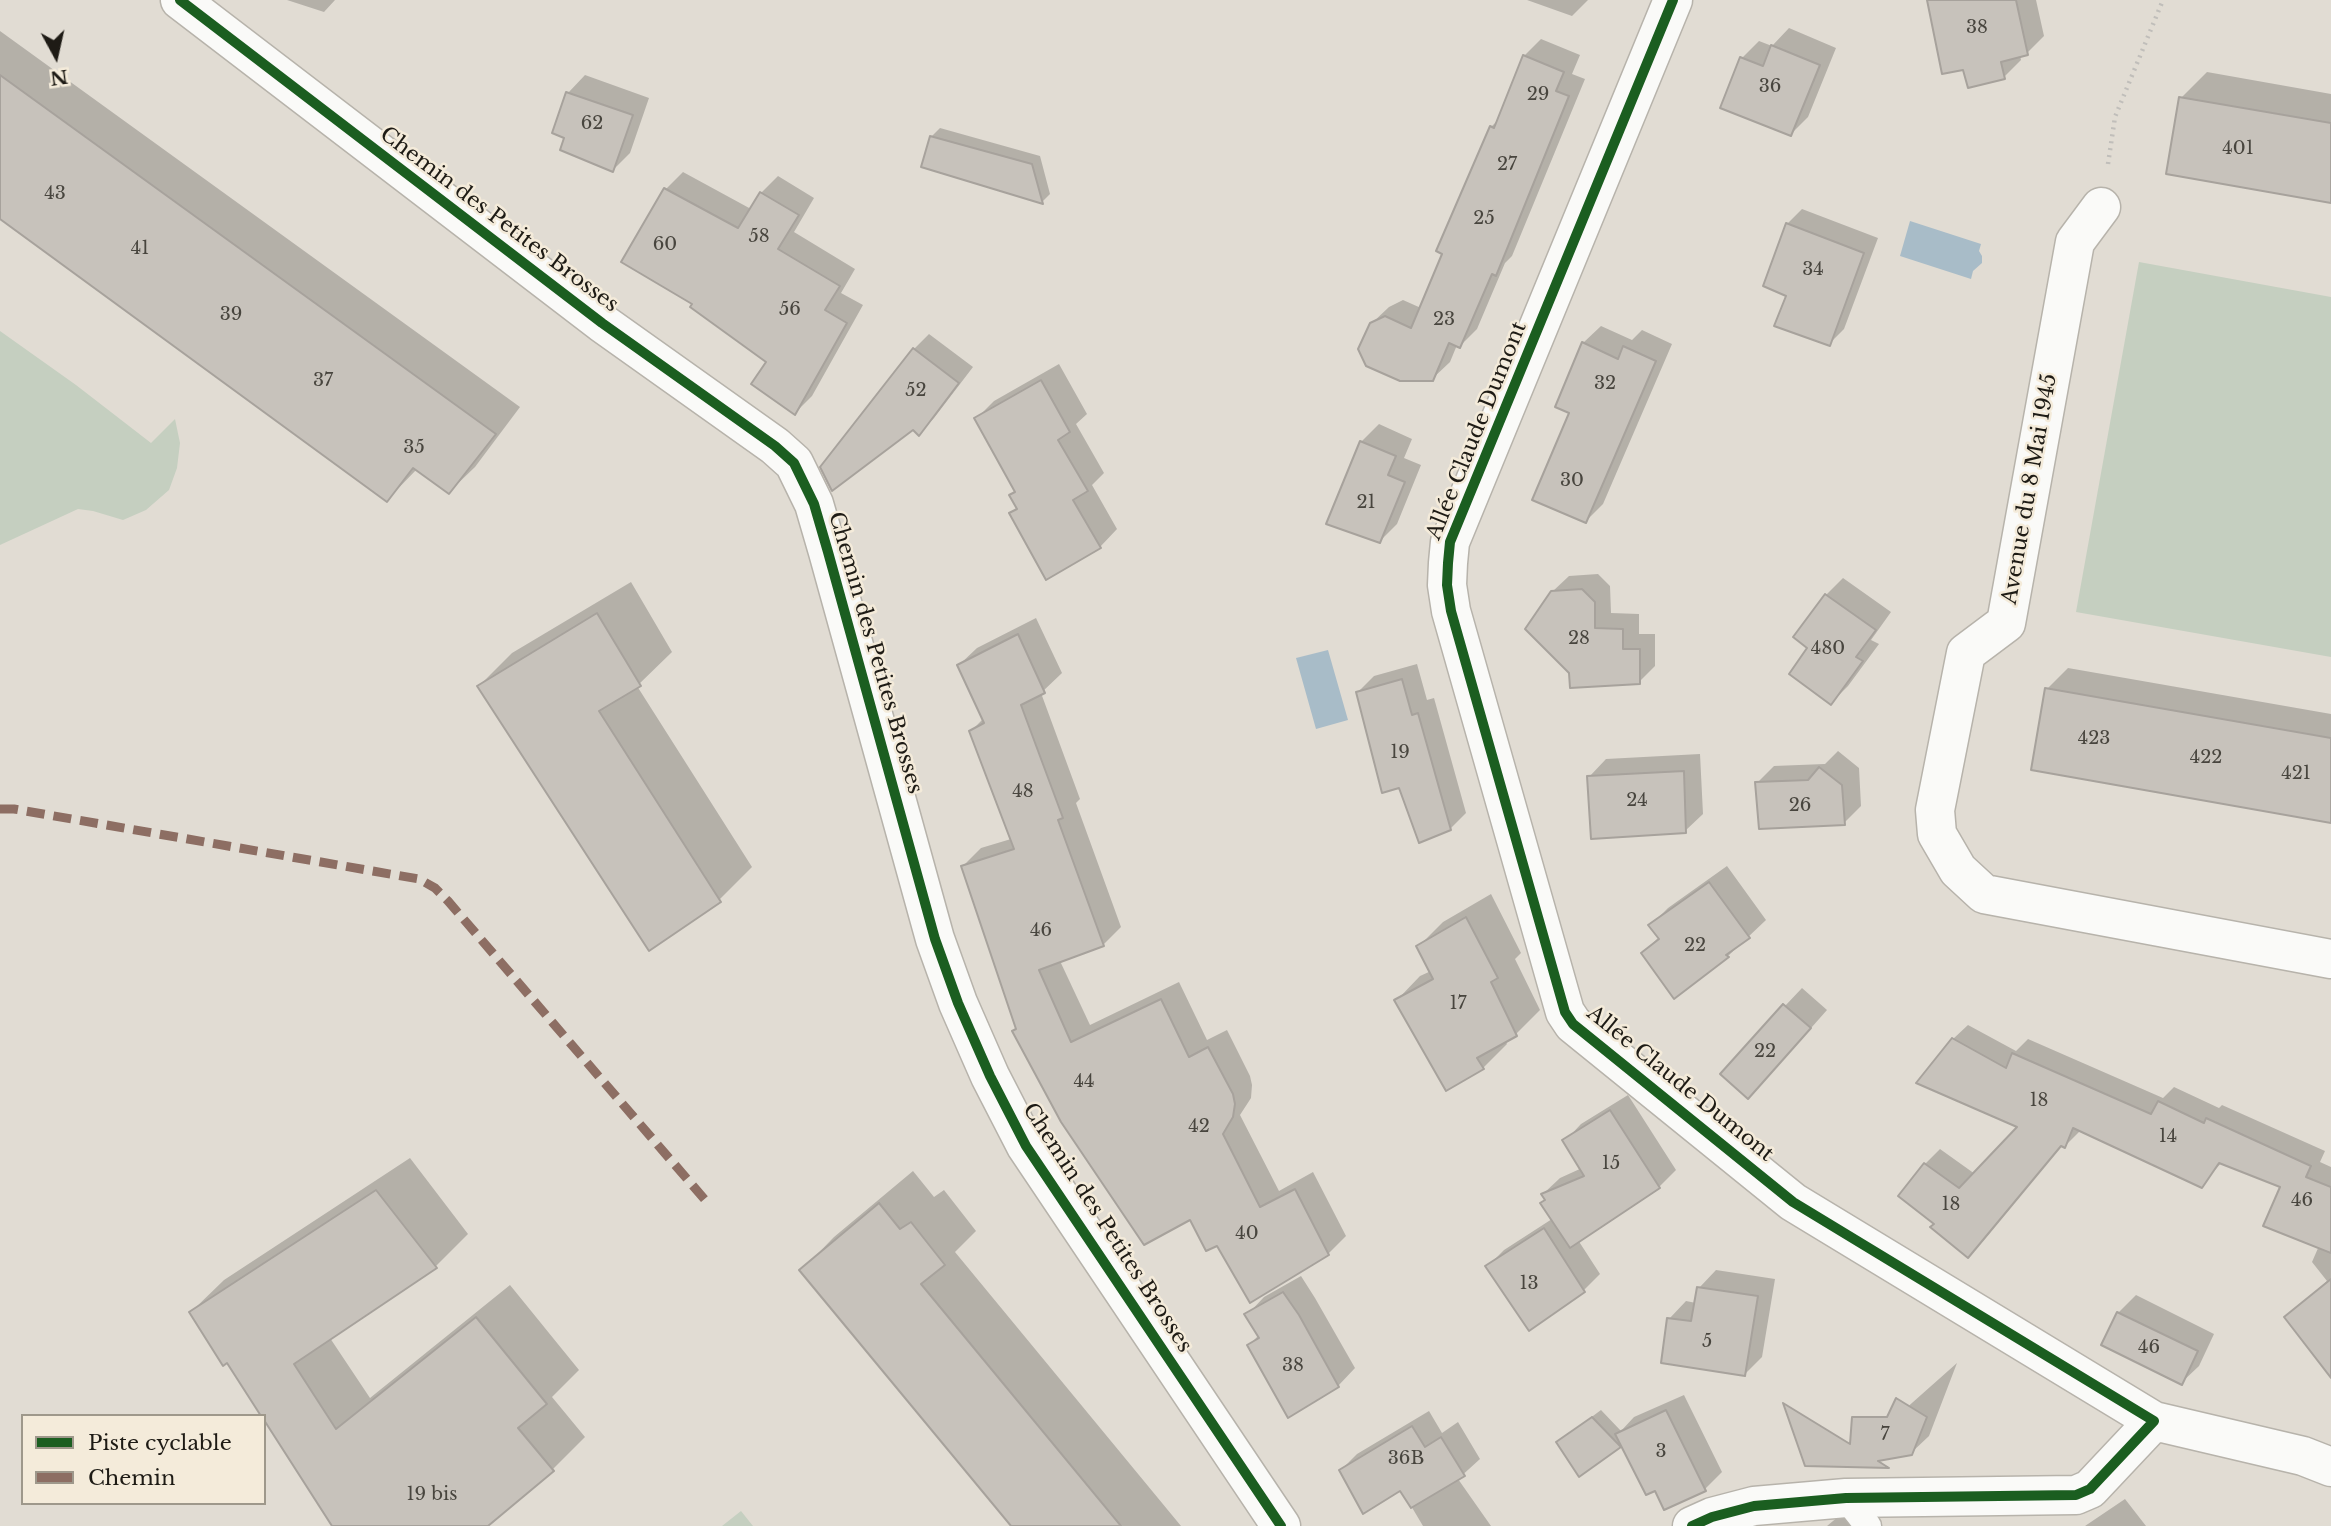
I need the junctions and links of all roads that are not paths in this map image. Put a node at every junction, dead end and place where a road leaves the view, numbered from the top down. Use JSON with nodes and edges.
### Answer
{"nodes":[{"id":1,"x":180,"y":0,"type":"edge"},
{"id":2,"x":1673,"y":0,"type":"edge"},
{"id":3,"x":2101,"y":207,"type":"road end"},
{"id":4,"x":2331,"y":959,"type":"edge"},
{"id":5,"x":2154,"y":1420,"type":"junction"},
{"id":6,"x":2331,"y":1467,"type":"edge"},
{"id":7,"x":1857,"y":1512,"type":"edge"},
{"id":8,"x":1281,"y":1526,"type":"edge"},
{"id":9,"x":1692,"y":1526,"type":"edge"}],
"edges":[{"from":1,"to":8,"type":"street","name":"Chemin des Petites Brosses"},
{"from":2,"to":5,"type":"street","name":"Allée Claude Dumont"},
{"from":3,"to":4,"type":"street","name":"Avenue du 8 Mai 1945"},
{"from":5,"to":6,"type":"street","name":"Allée Claude Dumont"},
{"from":5,"to":7,"type":"street"},
{"from":7,"to":9,"type":"street"}]}
